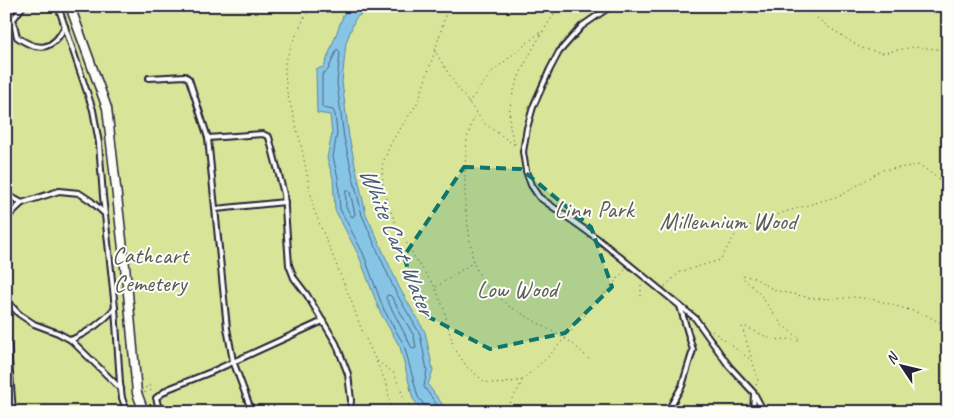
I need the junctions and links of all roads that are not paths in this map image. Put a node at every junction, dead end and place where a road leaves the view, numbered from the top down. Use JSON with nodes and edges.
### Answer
{"nodes":[{"id":1,"x":23,"y":6,"type":"edge"},
{"id":2,"x":58,"y":6,"type":"edge"},
{"id":3,"x":70,"y":6,"type":"edge"},
{"id":4,"x":611,"y":6,"type":"edge"},
{"id":5,"x":14,"y":20,"type":"junction"},
{"id":6,"x":65,"y":26,"type":"junction"},
{"id":7,"x":6,"y":29,"type":"edge"},
{"id":8,"x":149,"y":78,"type":"dead end"},
{"id":9,"x":208,"y":138,"type":"junction"},
{"id":10,"x":6,"y":194,"type":"edge"},
{"id":11,"x":285,"y":202,"type":"junction"},
{"id":12,"x":22,"y":203,"type":"junction"},
{"id":13,"x":216,"y":210,"type":"junction"},
{"id":14,"x":104,"y":213,"type":"junction"},
{"id":15,"x":6,"y":218,"type":"edge"},
{"id":16,"x":6,"y":300,"type":"edge"},
{"id":17,"x":680,"y":306,"type":"junction"},
{"id":18,"x":115,"y":308,"type":"junction"},
{"id":19,"x":323,"y":321,"type":"junction"},
{"id":20,"x":6,"y":322,"type":"edge"},
{"id":21,"x":71,"y":340,"type":"junction"},
{"id":22,"x":233,"y":361,"type":"junction"},
{"id":23,"x":121,"y":389,"type":"junction"},
{"id":24,"x":754,"y":393,"type":"junction"},
{"id":25,"x":13,"y":412,"type":"edge"},
{"id":26,"x":127,"y":412,"type":"edge"},
{"id":27,"x":144,"y":412,"type":"edge"},
{"id":28,"x":160,"y":412,"type":"edge"},
{"id":29,"x":252,"y":412,"type":"edge"},
{"id":30,"x":350,"y":412,"type":"edge"},
{"id":31,"x":667,"y":412,"type":"edge"},
{"id":32,"x":753,"y":412,"type":"edge"},
{"id":33,"x":764,"y":412,"type":"edge"}],
"edges":[{"from":1,"to":5,"type":"lane"},
{"from":2,"to":6,"type":"lane"},
{"from":3,"to":27,"type":"street"},
{"from":4,"to":17,"type":"lane"},
{"from":5,"to":6,"type":"lane"},
{"from":5,"to":7,"type":"lane"},
{"from":6,"to":14,"type":"lane"},
{"from":8,"to":9,"type":"lane"},
{"from":9,"to":11,"type":"lane"},
{"from":9,"to":13,"type":"lane"},
{"from":10,"to":12,"type":"lane"},
{"from":11,"to":13,"type":"lane"},
{"from":11,"to":19,"type":"lane"},
{"from":12,"to":14,"type":"lane"},
{"from":12,"to":15,"type":"lane"},
{"from":13,"to":22,"type":"lane"},
{"from":14,"to":18,"type":"lane"},
{"from":16,"to":21,"type":"lane"},
{"from":17,"to":24,"type":"lane"},
{"from":17,"to":31,"type":"lane"},
{"from":18,"to":21,"type":"lane"},
{"from":18,"to":23,"type":"lane"},
{"from":19,"to":22,"type":"lane"},
{"from":19,"to":30,"type":"lane"},
{"from":20,"to":25,"type":"lane"},
{"from":21,"to":23,"type":"lane"},
{"from":22,"to":28,"type":"lane"},
{"from":22,"to":29,"type":"lane"},
{"from":23,"to":26,"type":"lane"},
{"from":24,"to":32,"type":"lane"},
{"from":24,"to":33,"type":"lane"}]}
